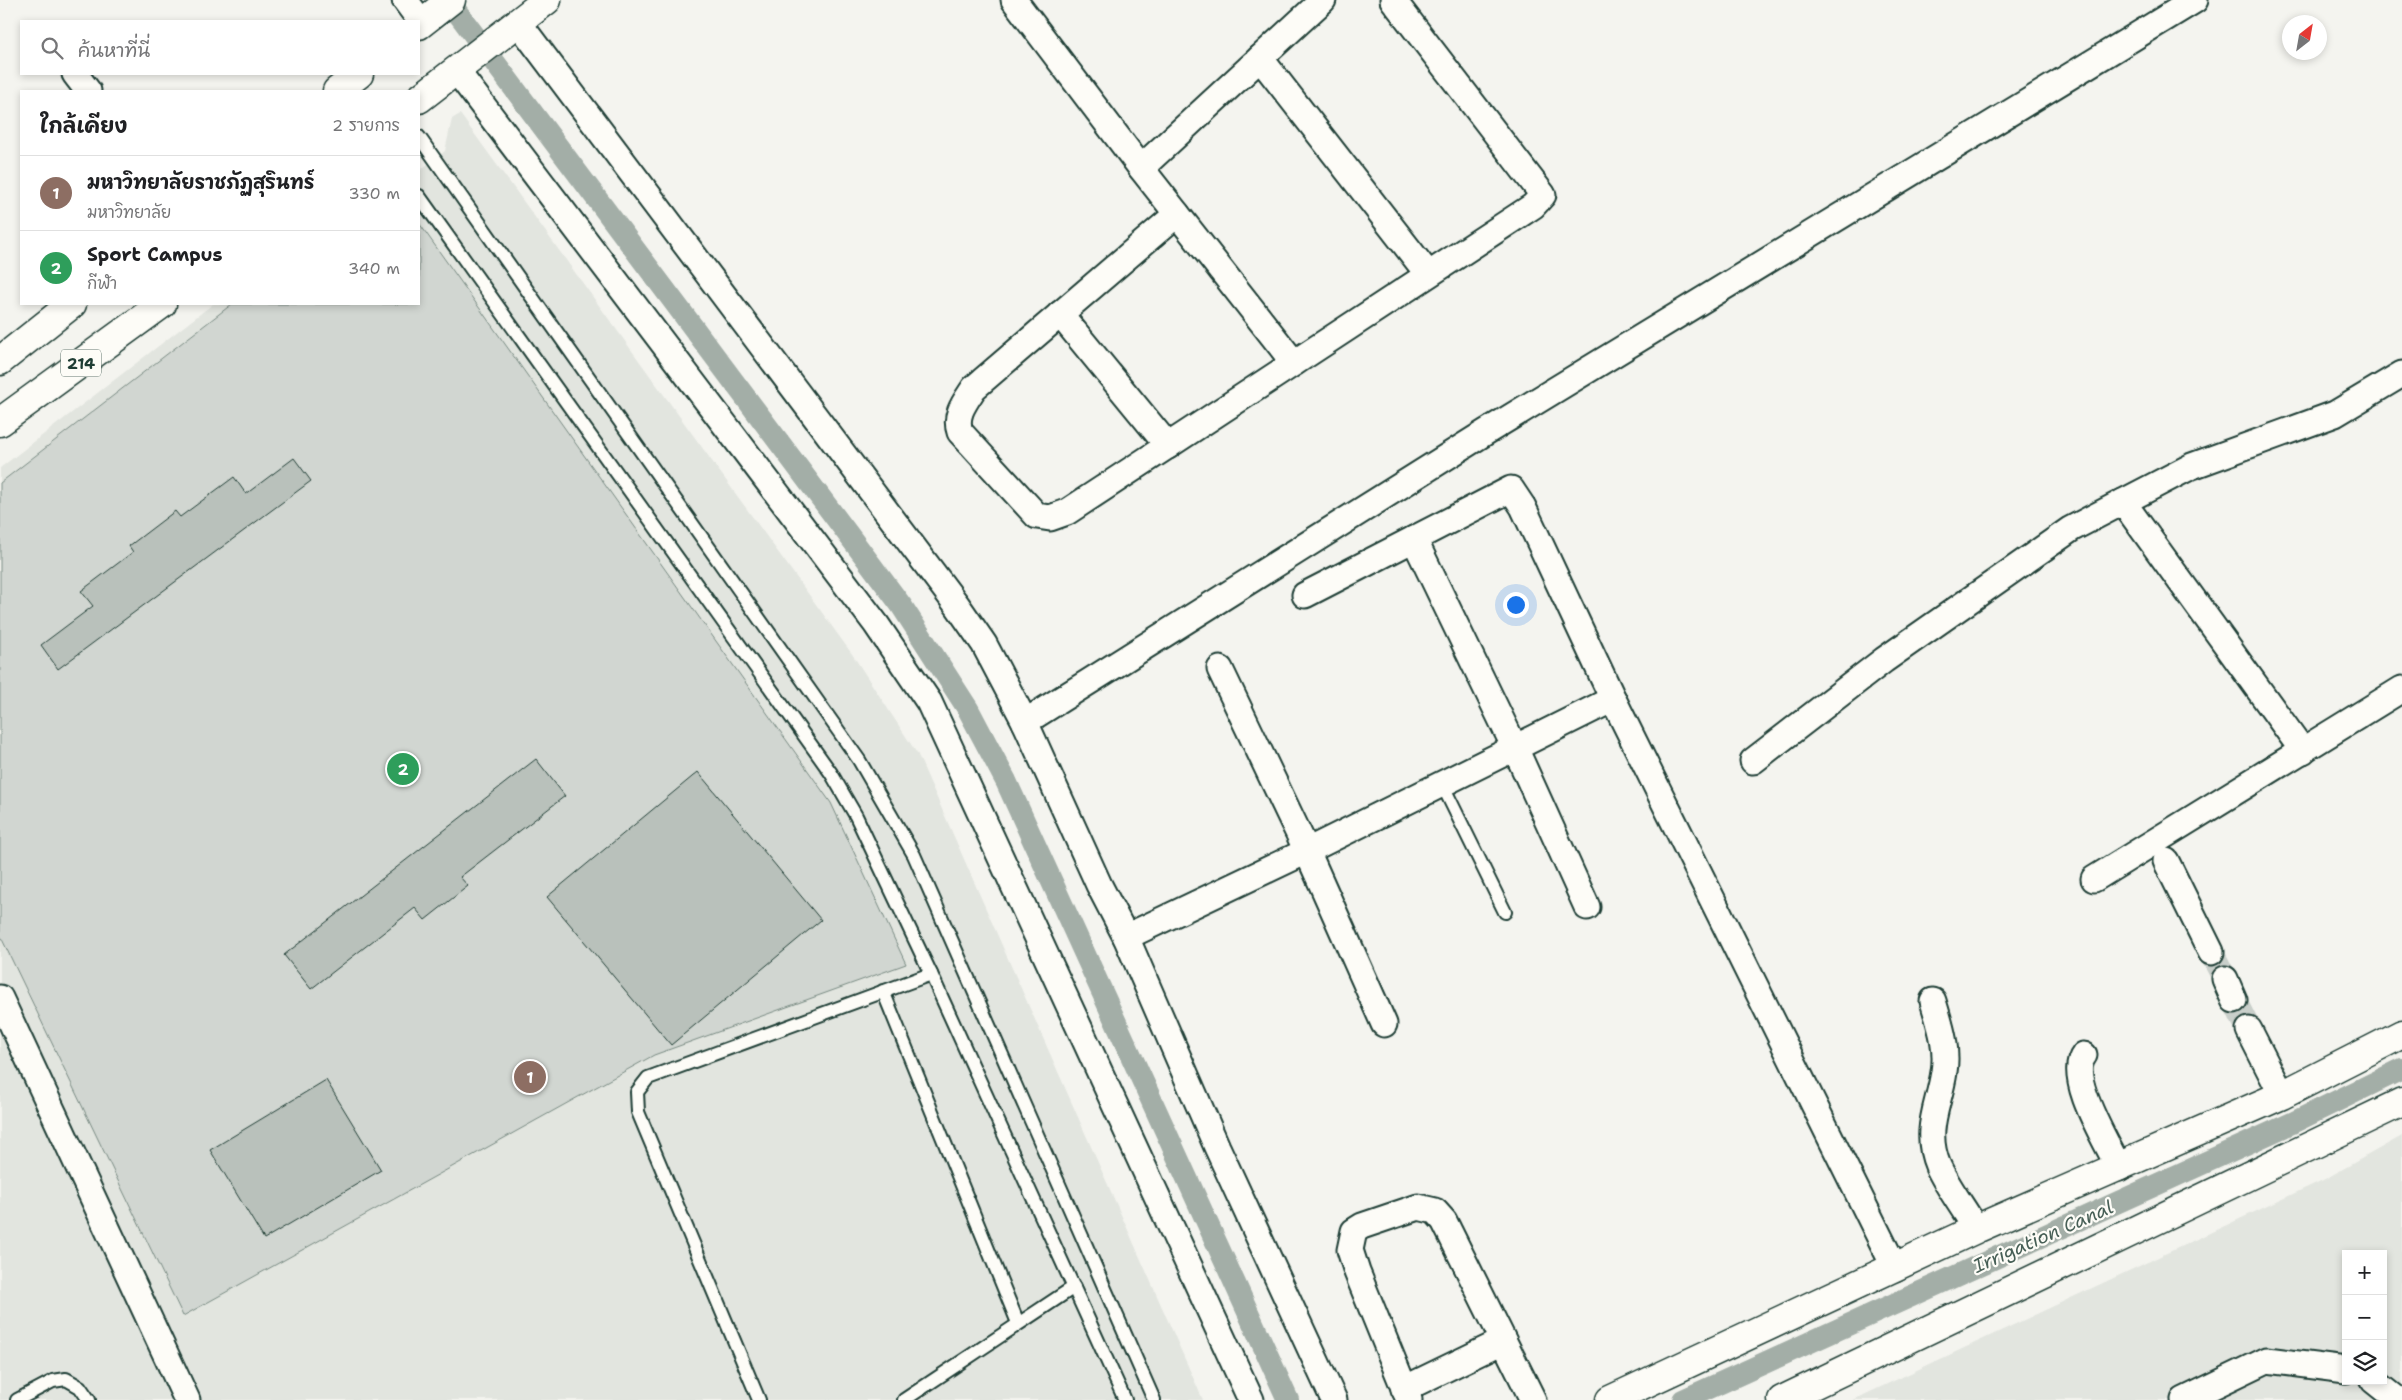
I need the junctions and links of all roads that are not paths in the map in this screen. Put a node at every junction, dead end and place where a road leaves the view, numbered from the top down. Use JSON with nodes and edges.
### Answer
{"nodes":[{"id":1,"x":405,"y":0,"type":"edge"},
{"id":2,"x":547,"y":0,"type":"edge"},
{"id":3,"x":1014,"y":0,"type":"edge"},
{"id":4,"x":1324,"y":0,"type":"edge"},
{"id":5,"x":1393,"y":0,"type":"edge"},
{"id":6,"x":2196,"y":0,"type":"edge"},
{"id":7,"x":432,"y":15,"type":"edge"},
{"id":8,"x":513,"y":26,"type":"junction"},
{"id":9,"x":1260,"y":58,"type":"junction"},
{"id":10,"x":461,"y":66,"type":"junction"},
{"id":11,"x":76,"y":75,"type":"edge"},
{"id":12,"x":358,"y":75,"type":"edge"},
{"id":13,"x":87,"y":90,"type":"edge"},
{"id":14,"x":338,"y":90,"type":"edge"},
{"id":15,"x":420,"y":98,"type":"edge"},
{"id":16,"x":420,"y":138,"type":"edge"},
{"id":17,"x":1141,"y":168,"type":"junction"},
{"id":18,"x":420,"y":197,"type":"edge"},
{"id":19,"x":1177,"y":214,"type":"junction"},
{"id":20,"x":1428,"y":274,"type":"junction"},
{"id":21,"x":71,"y":305,"type":"edge"},
{"id":22,"x":161,"y":305,"type":"edge"},
{"id":23,"x":1060,"y":314,"type":"junction"},
{"id":24,"x":0,"y":360,"type":"edge"},
{"id":25,"x":1294,"y":362,"type":"junction"},
{"id":26,"x":2402,"y":374,"type":"edge"},
{"id":27,"x":0,"y":422,"type":"edge"},
{"id":28,"x":1168,"y":446,"type":"junction"},
{"id":29,"x":2123,"y":502,"type":"junction"},
{"id":30,"x":1414,"y":539,"type":"junction"},
{"id":31,"x":1305,"y":596,"type":"dead end"},
{"id":32,"x":1220,"y":669,"type":"dead end"},
{"id":33,"x":2402,"y":689,"type":"edge"},
{"id":34,"x":1614,"y":700,"type":"junction"},
{"id":35,"x":1025,"y":722,"type":"junction"},
{"id":36,"x":1515,"y":748,"type":"junction"},
{"id":37,"x":2303,"y":751,"type":"junction"},
{"id":38,"x":1753,"y":761,"type":"dead end"},
{"id":39,"x":1442,"y":784,"type":"junction"},
{"id":40,"x":1307,"y":852,"type":"junction"},
{"id":41,"x":2166,"y":860,"type":"dead end"},
{"id":42,"x":2094,"y":880,"type":"dead end"},
{"id":43,"x":1587,"y":907,"type":"dead end"},
{"id":44,"x":1505,"y":912,"type":"dead end"},
{"id":45,"x":1126,"y":937,"type":"junction"},
{"id":46,"x":2211,"y":952,"type":"tunnel mouth"},
{"id":47,"x":931,"y":974,"type":"junction"},
{"id":48,"x":883,"y":991,"type":"junction"},
{"id":49,"x":0,"y":998,"type":"edge"},
{"id":50,"x":1933,"y":1001,"type":"dead end"},
{"id":51,"x":1384,"y":1024,"type":"dead end"},
{"id":52,"x":2249,"y":1030,"type":"tunnel mouth"},
{"id":53,"x":2402,"y":1034,"type":"edge"},
{"id":54,"x":2084,"y":1055,"type":"dead end"},
{"id":55,"x":2282,"y":1095,"type":"junction"},
{"id":56,"x":2402,"y":1102,"type":"edge"},
{"id":57,"x":2119,"y":1168,"type":"junction"},
{"id":58,"x":1976,"y":1229,"type":"junction"},
{"id":59,"x":1895,"y":1268,"type":"junction"},
{"id":60,"x":1074,"y":1287,"type":"junction"},
{"id":61,"x":1018,"y":1323,"type":"junction"},
{"id":62,"x":1503,"y":1341,"type":"junction"},
{"id":63,"x":2342,"y":1369,"type":"edge"},
{"id":64,"x":2379,"y":1385,"type":"edge"},
{"id":65,"x":1406,"y":1394,"type":"edge"},
{"id":66,"x":17,"y":1400,"type":"edge"},
{"id":67,"x":89,"y":1400,"type":"edge"},
{"id":68,"x":187,"y":1400,"type":"edge"},
{"id":69,"x":759,"y":1400,"type":"edge"},
{"id":70,"x":904,"y":1400,"type":"edge"},
{"id":71,"x":1125,"y":1400,"type":"edge"},
{"id":72,"x":1154,"y":1400,"type":"edge"},
{"id":73,"x":1251,"y":1400,"type":"edge"},
{"id":74,"x":1334,"y":1400,"type":"edge"},
{"id":75,"x":1533,"y":1400,"type":"edge"},
{"id":76,"x":1610,"y":1400,"type":"edge"},
{"id":77,"x":1782,"y":1400,"type":"edge"},
{"id":78,"x":2184,"y":1400,"type":"edge"},
{"id":79,"x":2398,"y":1400,"type":"edge"}],
"edges":[{"from":1,"to":7,"type":"street"},
{"from":2,"to":8,"type":"street"},
{"from":3,"to":17,"type":"street"},
{"from":4,"to":9,"type":"street"},
{"from":5,"to":20,"type":"street"},
{"from":6,"to":35,"type":"street"},
{"from":8,"to":10,"type":"street"},
{"from":8,"to":35,"type":"street"},
{"from":9,"to":17,"type":"street"},
{"from":9,"to":20,"type":"street"},
{"from":10,"to":15,"type":"street"},
{"from":10,"to":73,"type":"street"},
{"from":11,"to":13,"type":"street"},
{"from":12,"to":14,"type":"street"},
{"from":16,"to":72,"type":"lane"},
{"from":17,"to":19,"type":"street"},
{"from":18,"to":47,"type":"lane"},
{"from":19,"to":23,"type":"street"},
{"from":19,"to":25,"type":"street"},
{"from":20,"to":25,"type":"street"},
{"from":21,"to":24,"type":"street"},
{"from":22,"to":27,"type":"street","number":"214"},
{"from":23,"to":28,"type":"street"},
{"from":23,"to":28,"type":"street"},
{"from":25,"to":28,"type":"street"},
{"from":26,"to":29,"type":"street"},
{"from":29,"to":37,"type":"street"},
{"from":29,"to":38,"type":"street"},
{"from":30,"to":31,"type":"street"},
{"from":30,"to":34,"type":"street"},
{"from":30,"to":36,"type":"street"},
{"from":32,"to":40,"type":"street"},
{"from":33,"to":37,"type":"street"},
{"from":34,"to":36,"type":"street"},
{"from":34,"to":59,"type":"street"},
{"from":35,"to":45,"type":"street"},
{"from":36,"to":39,"type":"street"},
{"from":36,"to":43,"type":"street"},
{"from":37,"to":42,"type":"street"},
{"from":39,"to":40,"type":"street"},
{"from":39,"to":44,"type":"lane"},
{"from":40,"to":45,"type":"street"},
{"from":40,"to":51,"type":"street"},
{"from":41,"to":46,"type":"street"},
{"from":45,"to":74,"type":"street"},
{"from":47,"to":48,"type":"lane"},
{"from":47,"to":60,"type":"lane"},
{"from":48,"to":61,"type":"lane"},
{"from":48,"to":69,"type":"lane"},
{"from":49,"to":68,"type":"street"},
{"from":50,"to":58,"type":"street"},
{"from":52,"to":55,"type":"street"},
{"from":53,"to":55,"type":"street"},
{"from":54,"to":57,"type":"street"},
{"from":55,"to":57,"type":"street"},
{"from":56,"to":77,"type":"street"},
{"from":57,"to":58,"type":"street"},
{"from":58,"to":59,"type":"street"},
{"from":59,"to":76,"type":"street"},
{"from":60,"to":61,"type":"lane"},
{"from":60,"to":71,"type":"lane"},
{"from":61,"to":70,"type":"lane"},
{"from":62,"to":65,"type":"street"},
{"from":62,"to":65,"type":"street"},
{"from":62,"to":75,"type":"street"},
{"from":63,"to":78,"type":"street"},
{"from":64,"to":79,"type":"street"},
{"from":66,"to":67,"type":"lane"}]}
